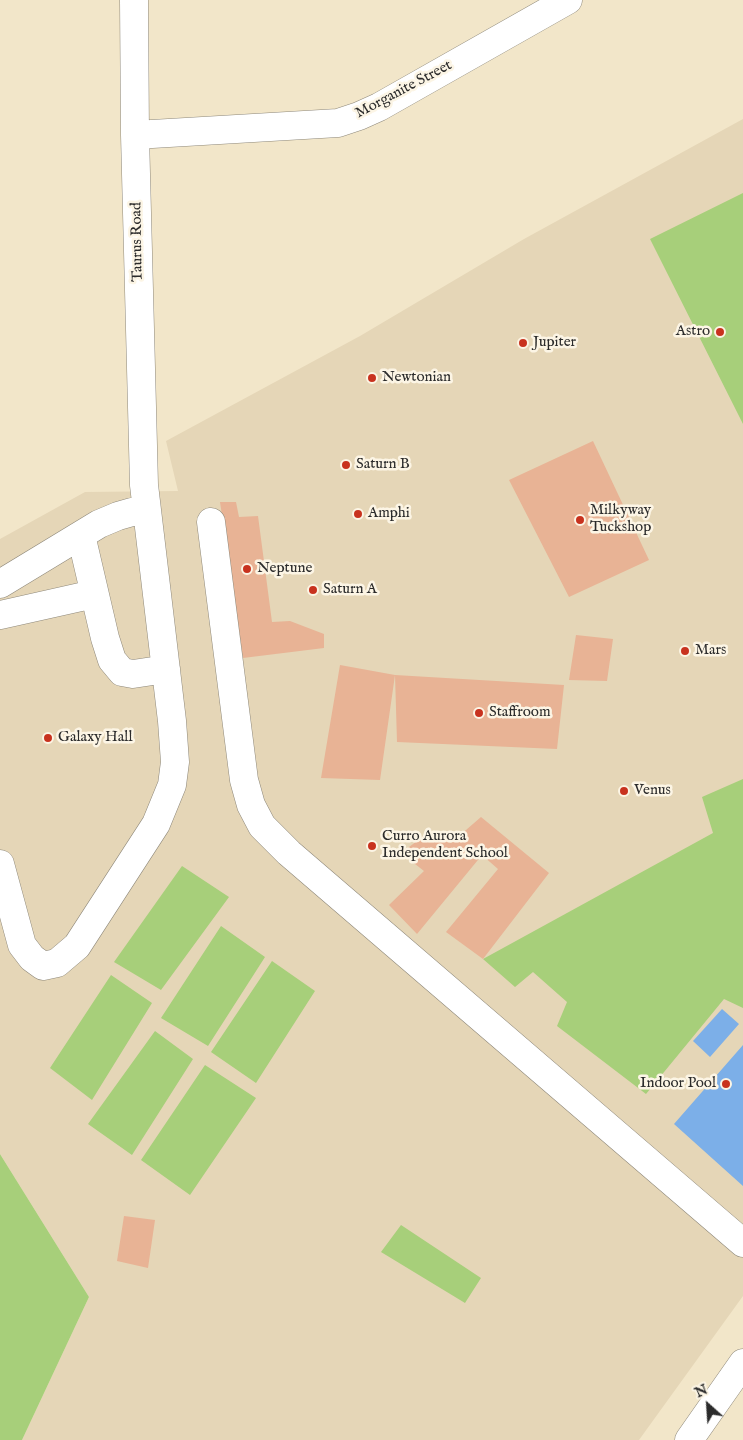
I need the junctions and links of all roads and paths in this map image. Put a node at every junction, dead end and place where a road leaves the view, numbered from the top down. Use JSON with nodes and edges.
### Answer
{"nodes":[{"id":1,"x":134,"y":0,"type":"edge"},
{"id":2,"x":568,"y":0,"type":"edge"},
{"id":3,"x":135,"y":135,"type":"junction"},
{"id":4,"x":146,"y":497,"type":"junction"},
{"id":5,"x":211,"y":522,"type":"dead end"},
{"id":6,"x":81,"y":535,"type":"junction"},
{"id":7,"x":0,"y":584,"type":"edge"},
{"id":8,"x":94,"y":594,"type":"junction"},
{"id":9,"x":0,"y":615,"type":"edge"},
{"id":10,"x":166,"y":669,"type":"junction"},
{"id":11,"x":0,"y":864,"type":"edge"},
{"id":12,"x":743,"y":1243,"type":"edge"},
{"id":13,"x":743,"y":1363,"type":"edge"},
{"id":14,"x":689,"y":1440,"type":"edge"}],
"edges":[{"from":1,"to":3,"type":"street","name":"Taurus Road"},
{"from":2,"to":3,"type":"street","name":"Morganite Street"},
{"from":3,"to":4,"type":"street","name":"Taurus Road"},
{"from":4,"to":6,"type":"street"},
{"from":4,"to":10,"type":"street","name":"Taurus Road"},
{"from":5,"to":12,"type":"street"},
{"from":6,"to":7,"type":"street"},
{"from":6,"to":8,"type":"street"},
{"from":8,"to":9,"type":"street"},
{"from":8,"to":10,"type":"street"},
{"from":10,"to":11,"type":"street","name":"Taurus Road"},
{"from":13,"to":14,"type":"street"}]}
